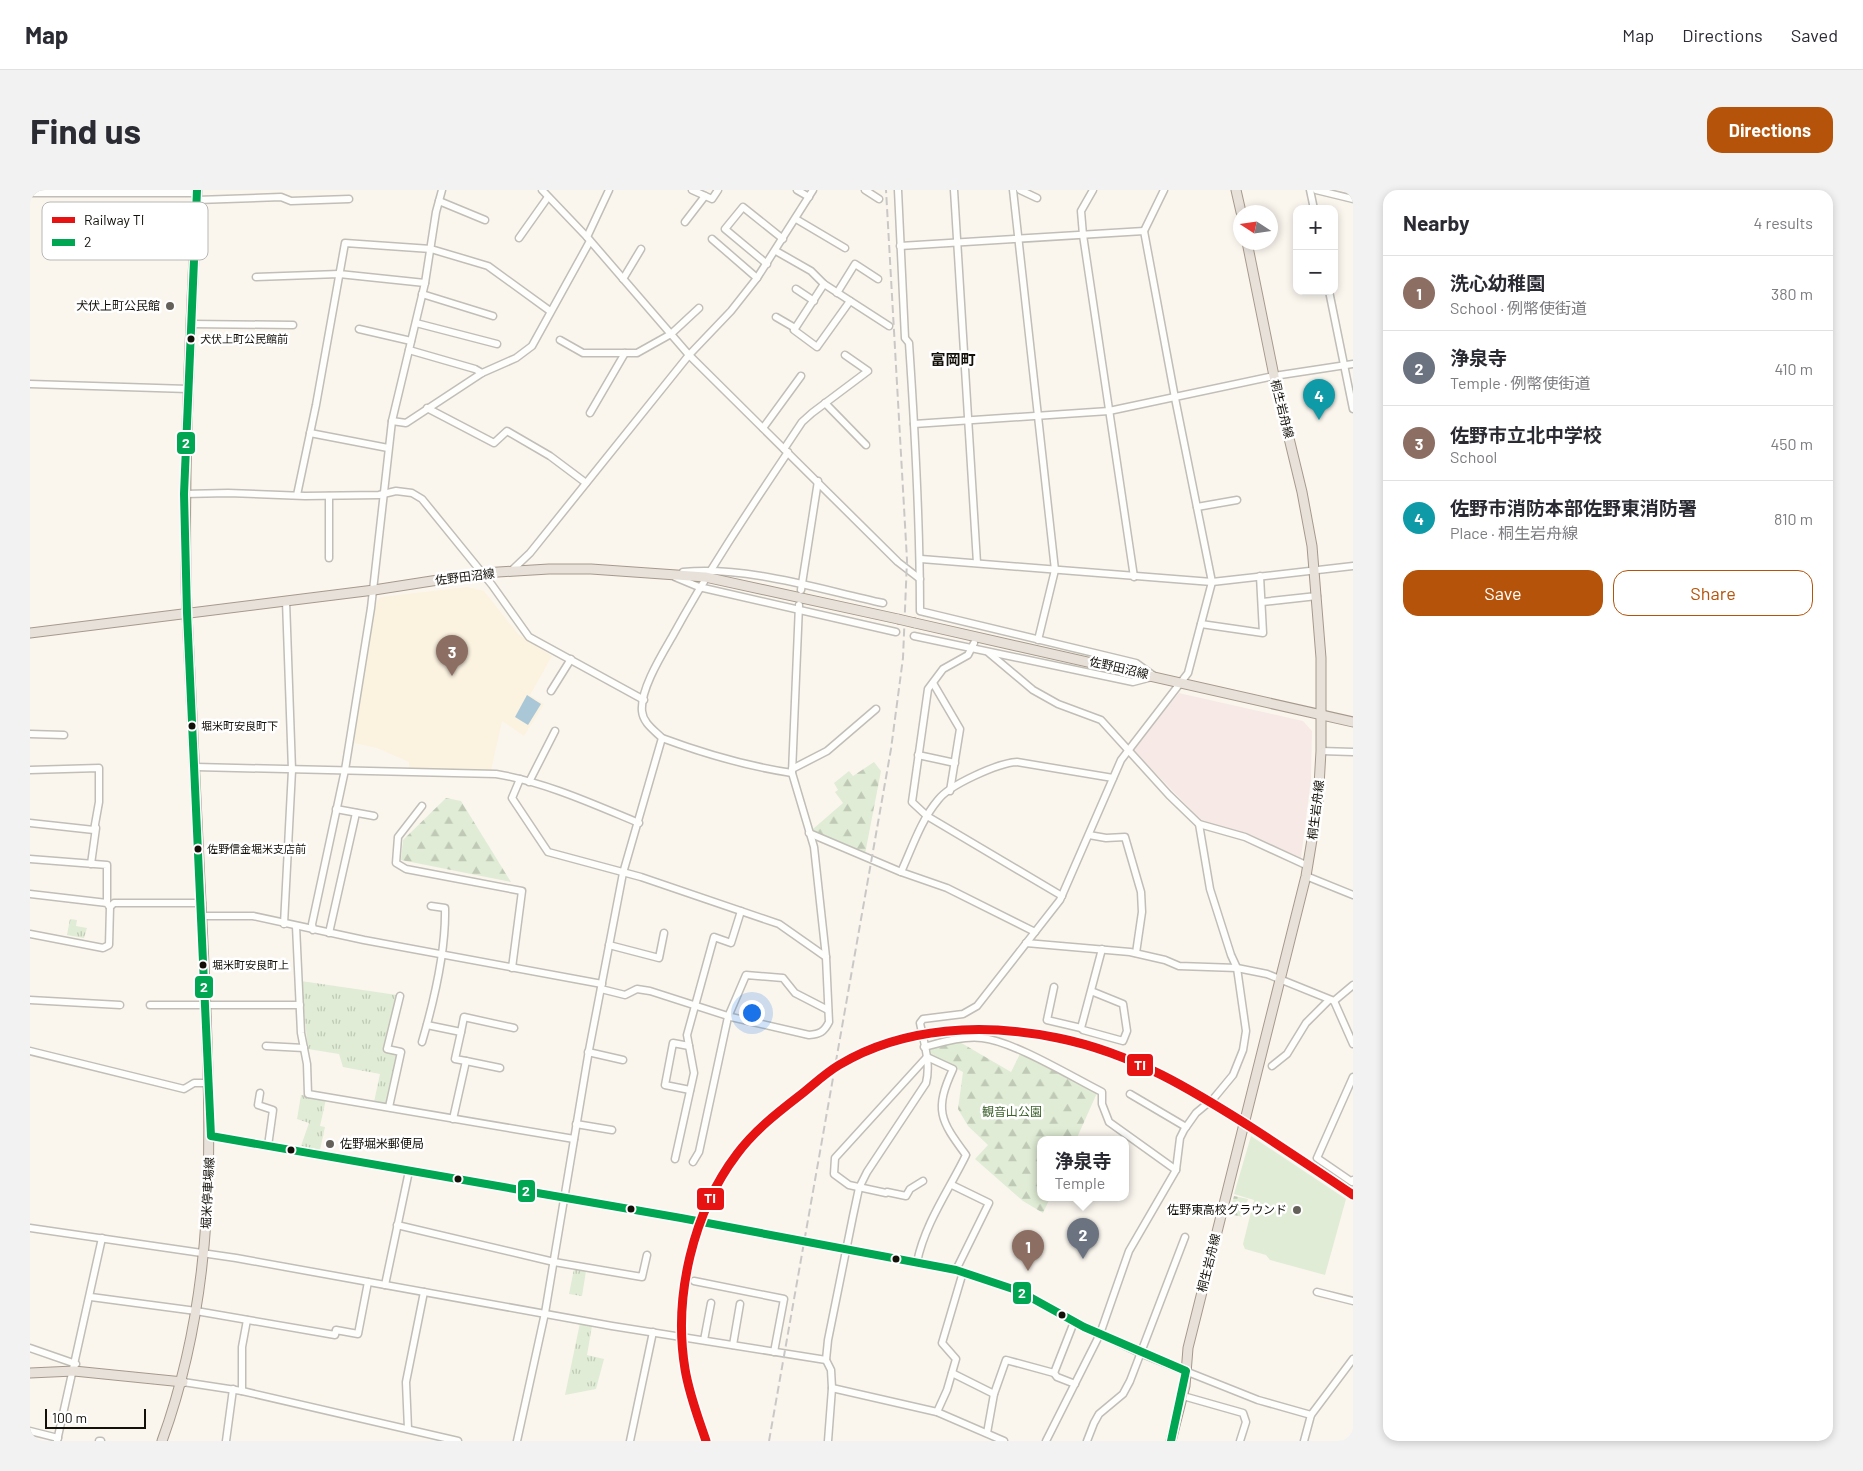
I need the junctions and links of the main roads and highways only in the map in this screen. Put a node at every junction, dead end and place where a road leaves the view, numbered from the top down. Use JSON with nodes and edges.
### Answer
{"nodes":[{"id":1,"x":1236,"y":190,"type":"edge"},
{"id":2,"x":1239,"y":205,"type":"edge"},
{"id":3,"x":1249,"y":250,"type":"edge"},
{"id":4,"x":194,"y":260,"type":"edge"},
{"id":5,"x":187,"y":613,"type":"junction"},
{"id":6,"x":30,"y":632,"type":"edge"},
{"id":7,"x":1323,"y":716,"type":"junction"},
{"id":8,"x":1353,"y":722,"type":"edge"},
{"id":9,"x":30,"y":1373,"type":"edge"},
{"id":10,"x":183,"y":1382,"type":"junction"},
{"id":11,"x":162,"y":1441,"type":"edge"},
{"id":12,"x":1172,"y":1441,"type":"edge"}],
"edges":[{"from":1,"to":2,"type":"main road"},
{"from":3,"to":7,"type":"main road","name":"桐生岩舟線"},
{"from":4,"to":5,"type":"main road","name":"堀米停車場線"},
{"from":5,"to":6,"type":"main road","name":"佐野田沼線"},
{"from":5,"to":7,"type":"main road","name":"佐野田沼線","bridge":true},
{"from":5,"to":10,"type":"main road","name":"堀米停車場線"},
{"from":7,"to":8,"type":"main road","name":"佐野田沼線"},
{"from":7,"to":12,"type":"main road","name":"桐生岩舟線"},
{"from":9,"to":10,"type":"main road"},
{"from":10,"to":11,"type":"main road","name":"堀米停車場線"}]}
